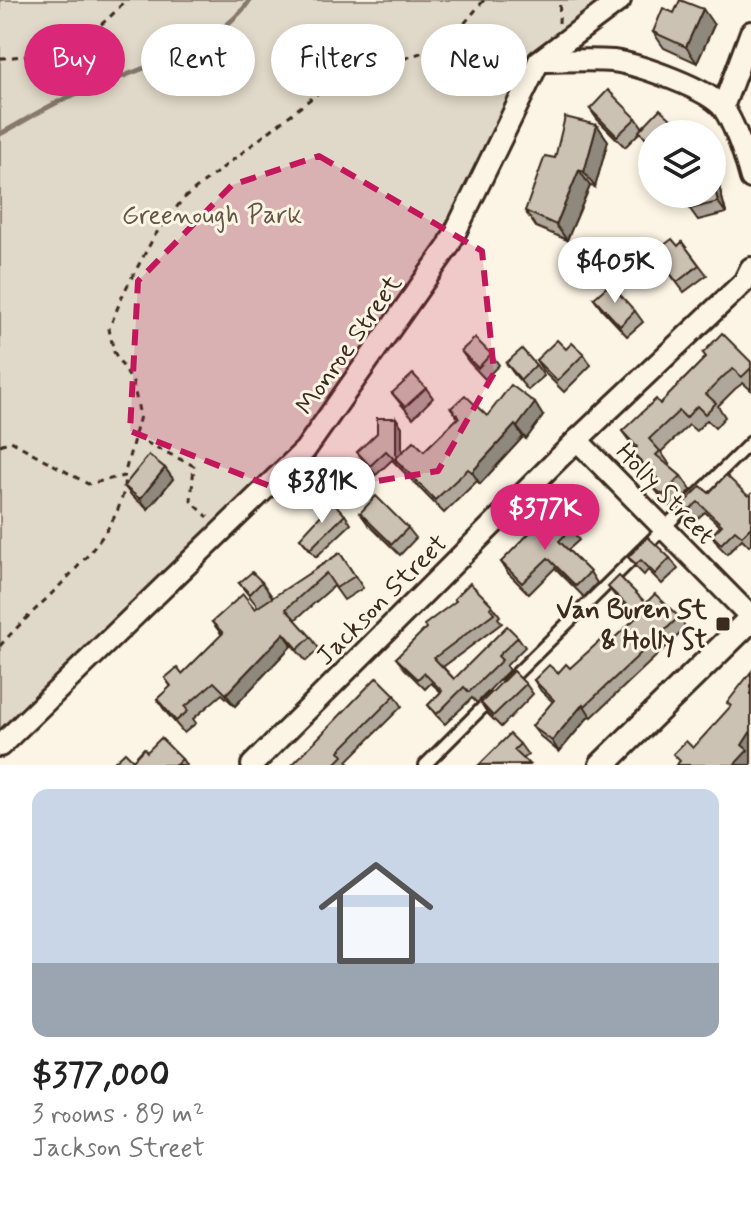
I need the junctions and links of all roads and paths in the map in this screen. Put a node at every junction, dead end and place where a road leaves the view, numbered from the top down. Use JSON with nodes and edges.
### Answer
{"nodes":[{"id":1,"x":125,"y":0,"type":"edge"},
{"id":2,"x":484,"y":0,"type":"edge"},
{"id":3,"x":620,"y":0,"type":"edge"},
{"id":4,"x":751,"y":32,"type":"edge"},
{"id":5,"x":0,"y":58,"type":"edge"},
{"id":6,"x":539,"y":61,"type":"junction"},
{"id":7,"x":723,"y":107,"type":"junction"},
{"id":8,"x":751,"y":178,"type":"edge"},
{"id":9,"x":751,"y":268,"type":"edge"},
{"id":10,"x":135,"y":437,"type":"junction"},
{"id":11,"x":577,"y":440,"type":"junction"},
{"id":12,"x":751,"y":442,"type":"edge"},
{"id":13,"x":0,"y":445,"type":"edge"},
{"id":14,"x":124,"y":476,"type":"junction"},
{"id":15,"x":663,"y":528,"type":"junction"},
{"id":16,"x":222,"y":531,"type":"junction"},
{"id":17,"x":751,"y":618,"type":"edge"},
{"id":18,"x":0,"y":646,"type":"edge"},
{"id":19,"x":0,"y":746,"type":"edge"},
{"id":20,"x":252,"y":765,"type":"edge"},
{"id":21,"x":425,"y":765,"type":"edge"},
{"id":22,"x":602,"y":765,"type":"edge"}],
"edges":[{"from":1,"to":5,"type":"path"},
{"from":2,"to":10,"type":"path"},
{"from":3,"to":6,"type":"street"},
{"from":4,"to":7,"type":"street"},
{"from":6,"to":7,"type":"street"},
{"from":6,"to":16,"type":"street","name":"Monroe Street"},
{"from":7,"to":8,"type":"street"},
{"from":9,"to":11,"type":"street","name":"Jackson Street"},
{"from":10,"to":14,"type":"path"},
{"from":10,"to":16,"type":"path"},
{"from":11,"to":15,"type":"street","name":"Holly Street"},
{"from":11,"to":20,"type":"street","name":"Jackson Street"},
{"from":12,"to":15,"type":"lane"},
{"from":13,"to":14,"type":"path"},
{"from":14,"to":18,"type":"path"},
{"from":15,"to":17,"type":"street","name":"Holly Street"},
{"from":15,"to":21,"type":"lane"},
{"from":16,"to":19,"type":"street","name":"Monroe Street"},
{"from":17,"to":22,"type":"street"}]}
